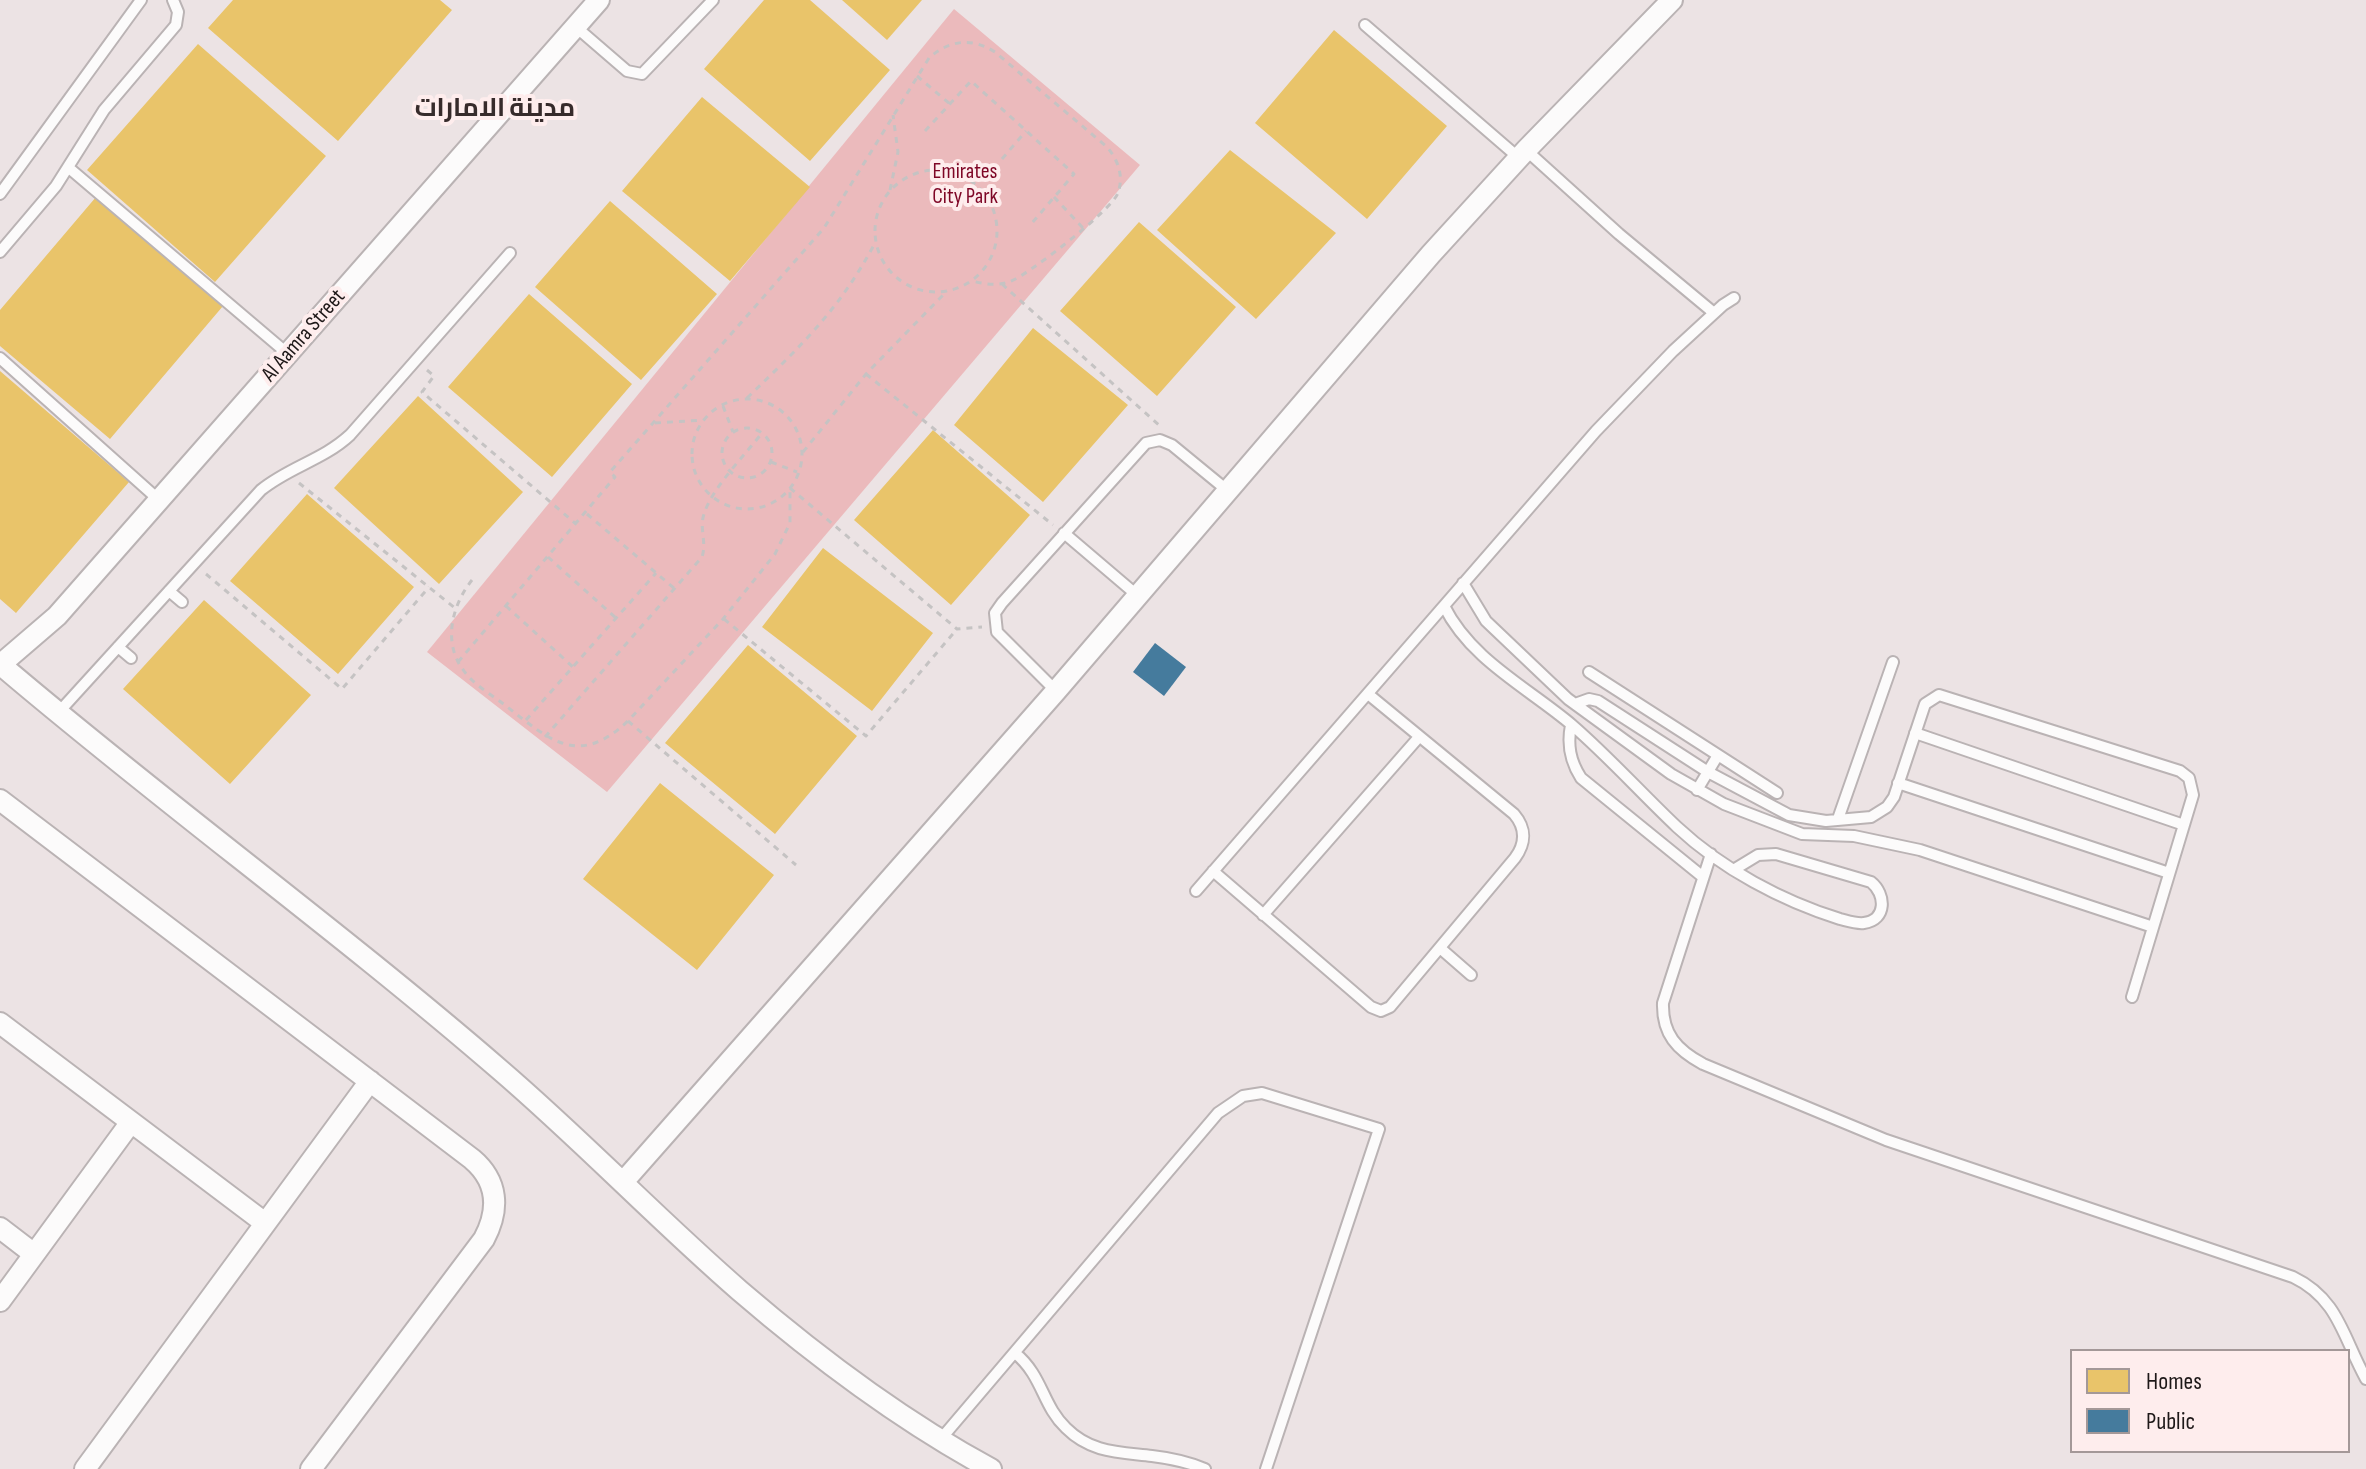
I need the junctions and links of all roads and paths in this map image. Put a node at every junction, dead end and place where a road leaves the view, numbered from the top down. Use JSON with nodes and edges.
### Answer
{"nodes":[{"id":1,"x":141,"y":0,"type":"edge"},
{"id":2,"x":173,"y":0,"type":"edge"},
{"id":3,"x":599,"y":0,"type":"edge"},
{"id":4,"x":713,"y":0,"type":"edge"},
{"id":5,"x":1672,"y":0,"type":"edge"},
{"id":6,"x":1365,"y":25,"type":"dead end"},
{"id":7,"x":576,"y":27,"type":"junction"},
{"id":8,"x":917,"y":76,"type":"junction"},
{"id":9,"x":950,"y":104,"type":"junction"},
{"id":10,"x":893,"y":115,"type":"junction"},
{"id":11,"x":925,"y":131,"type":"dead end"},
{"id":12,"x":1026,"y":131,"type":"junction"},
{"id":13,"x":1522,"y":154,"type":"junction"},
{"id":14,"x":1002,"y":159,"type":"dead end"},
{"id":15,"x":69,"y":168,"type":"junction"},
{"id":16,"x":890,"y":190,"type":"junction"},
{"id":17,"x":0,"y":194,"type":"edge"},
{"id":18,"x":1054,"y":197,"type":"junction"},
{"id":19,"x":1032,"y":223,"type":"dead end"},
{"id":20,"x":1083,"y":228,"type":"junction"},
{"id":21,"x":876,"y":241,"type":"junction"},
{"id":22,"x":0,"y":252,"type":"edge"},
{"id":23,"x":510,"y":253,"type":"dead end"},
{"id":24,"x":972,"y":281,"type":"junction"},
{"id":25,"x":1001,"y":284,"type":"junction"},
{"id":26,"x":947,"y":291,"type":"junction"},
{"id":27,"x":1734,"y":298,"type":"dead end"},
{"id":28,"x":1714,"y":313,"type":"junction"},
{"id":29,"x":288,"y":354,"type":"junction"},
{"id":30,"x":0,"y":358,"type":"edge"},
{"id":31,"x":415,"y":360,"type":"junction"},
{"id":32,"x":866,"y":374,"type":"junction"},
{"id":33,"x":746,"y":399,"type":"junction"},
{"id":34,"x":722,"y":404,"type":"junction"},
{"id":35,"x":703,"y":420,"type":"junction"},
{"id":36,"x":653,"y":423,"type":"junction"},
{"id":37,"x":733,"y":432,"type":"junction"},
{"id":38,"x":762,"y":433,"type":"junction"},
{"id":39,"x":1172,"y":445,"type":"junction"},
{"id":40,"x":802,"y":453,"type":"junction"},
{"id":41,"x":771,"y":462,"type":"junction"},
{"id":42,"x":285,"y":472,"type":"junction"},
{"id":43,"x":731,"y":473,"type":"junction"},
{"id":44,"x":799,"y":473,"type":"junction"},
{"id":45,"x":790,"y":488,"type":"junction"},
{"id":46,"x":1228,"y":491,"type":"junction"},
{"id":47,"x":713,"y":497,"type":"junction"},
{"id":48,"x":159,"y":500,"type":"junction"},
{"id":49,"x":586,"y":513,"type":"junction"},
{"id":50,"x":576,"y":524,"type":"junction"},
{"id":51,"x":1064,"y":533,"type":"junction"},
{"id":52,"x":548,"y":557,"type":"junction"},
{"id":53,"x":194,"y":564,"type":"junction"},
{"id":54,"x":656,"y":573,"type":"junction"},
{"id":55,"x":472,"y":580,"type":"dead end"},
{"id":56,"x":1463,"y":583,"type":"junction"},
{"id":57,"x":429,"y":587,"type":"junction"},
{"id":58,"x":675,"y":589,"type":"junction"},
{"id":59,"x":169,"y":591,"type":"junction"},
{"id":60,"x":1138,"y":596,"type":"junction"},
{"id":61,"x":182,"y":602,"type":"dead end"},
{"id":62,"x":506,"y":606,"type":"junction"},
{"id":63,"x":1444,"y":606,"type":"junction"},
{"id":64,"x":455,"y":608,"type":"junction"},
{"id":65,"x":616,"y":618,"type":"junction"},
{"id":66,"x":723,"y":619,"type":"junction"},
{"id":67,"x":995,"y":626,"type":"junction"},
{"id":68,"x":957,"y":629,"type":"junction"},
{"id":69,"x":118,"y":647,"type":"junction"},
{"id":70,"x":131,"y":658,"type":"dead end"},
{"id":71,"x":458,"y":662,"type":"junction"},
{"id":72,"x":1893,"y":662,"type":"dead end"},
{"id":73,"x":0,"y":664,"type":"edge"},
{"id":74,"x":573,"y":667,"type":"junction"},
{"id":75,"x":1589,"y":672,"type":"dead end"},
{"id":76,"x":1056,"y":691,"type":"junction"},
{"id":77,"x":1560,"y":691,"type":"junction"},
{"id":78,"x":1368,"y":694,"type":"junction"},
{"id":79,"x":1575,"y":704,"type":"junction"},
{"id":80,"x":1549,"y":706,"type":"junction"},
{"id":81,"x":58,"y":713,"type":"junction"},
{"id":82,"x":525,"y":721,"type":"junction"},
{"id":83,"x":628,"y":721,"type":"junction"},
{"id":84,"x":1571,"y":725,"type":"junction"},
{"id":85,"x":1635,"y":727,"type":"junction"},
{"id":86,"x":1915,"y":733,"type":"junction"},
{"id":87,"x":545,"y":737,"type":"junction"},
{"id":88,"x":1419,"y":737,"type":"junction"},
{"id":89,"x":1625,"y":741,"type":"junction"},
{"id":90,"x":1718,"y":755,"type":"junction"},
{"id":91,"x":1708,"y":772,"type":"junction"},
{"id":92,"x":1898,"y":783,"type":"junction"},
{"id":93,"x":1697,"y":790,"type":"junction"},
{"id":94,"x":1777,"y":793,"type":"dead end"},
{"id":95,"x":0,"y":800,"type":"edge"},
{"id":96,"x":1838,"y":819,"type":"junction"},
{"id":97,"x":2184,"y":825,"type":"junction"},
{"id":98,"x":1711,"y":854,"type":"junction"},
{"id":99,"x":796,"y":865,"type":"dead end"},
{"id":100,"x":1735,"y":869,"type":"junction"},
{"id":101,"x":1213,"y":871,"type":"junction"},
{"id":102,"x":2169,"y":873,"type":"junction"},
{"id":103,"x":1703,"y":877,"type":"junction"},
{"id":104,"x":1196,"y":891,"type":"dead end"},
{"id":105,"x":1263,"y":915,"type":"junction"},
{"id":106,"x":2153,"y":927,"type":"junction"},
{"id":107,"x":1440,"y":948,"type":"junction"},
{"id":108,"x":1471,"y":975,"type":"dead end"},
{"id":109,"x":2132,"y":997,"type":"dead end"},
{"id":110,"x":0,"y":1023,"type":"edge"},
{"id":111,"x":370,"y":1081,"type":"junction"},
{"id":112,"x":131,"y":1122,"type":"junction"},
{"id":113,"x":624,"y":1181,"type":"junction"},
{"id":114,"x":265,"y":1223,"type":"junction"},
{"id":115,"x":0,"y":1228,"type":"edge"},
{"id":116,"x":34,"y":1254,"type":"junction"},
{"id":117,"x":0,"y":1301,"type":"edge"},
{"id":118,"x":1015,"y":1353,"type":"junction"},
{"id":119,"x":2366,"y":1379,"type":"edge"},
{"id":120,"x":940,"y":1440,"type":"junction"},
{"id":121,"x":85,"y":1469,"type":"edge"},
{"id":122,"x":311,"y":1469,"type":"edge"},
{"id":123,"x":991,"y":1469,"type":"edge"},
{"id":124,"x":1205,"y":1469,"type":"edge"},
{"id":125,"x":1266,"y":1469,"type":"edge"}],
"edges":[{"from":1,"to":17,"type":"lane"},
{"from":2,"to":15,"type":"lane"},
{"from":3,"to":7,"type":"street","name":"Al Aamra Street"},
{"from":4,"to":7,"type":"lane"},
{"from":5,"to":13,"type":"street"},
{"from":6,"to":13,"type":"lane"},
{"from":7,"to":29,"type":"street","name":"Al Aamra Street"},
{"from":8,"to":9,"type":"path"},
{"from":8,"to":10,"type":"path"},
{"from":8,"to":20,"type":"path"},
{"from":9,"to":11,"type":"path"},
{"from":9,"to":12,"type":"path"},
{"from":10,"to":16,"type":"path"},
{"from":10,"to":36,"type":"path"},
{"from":12,"to":14,"type":"path"},
{"from":12,"to":18,"type":"path"},
{"from":13,"to":28,"type":"lane"},
{"from":13,"to":46,"type":"street"},
{"from":15,"to":22,"type":"lane"},
{"from":15,"to":29,"type":"lane"},
{"from":16,"to":21,"type":"path"},
{"from":16,"to":24,"type":"path"},
{"from":18,"to":19,"type":"path"},
{"from":18,"to":20,"type":"path"},
{"from":20,"to":25,"type":"path"},
{"from":21,"to":26,"type":"path"},
{"from":21,"to":33,"type":"path"},
{"from":23,"to":31,"type":"lane"},
{"from":24,"to":25,"type":"path"},
{"from":24,"to":26,"type":"path"},
{"from":25,"to":39,"type":"path"},
{"from":26,"to":32,"type":"path"},
{"from":27,"to":28,"type":"lane"},
{"from":28,"to":56,"type":"lane"},
{"from":29,"to":48,"type":"street","name":"Al Aamra Street"},
{"from":30,"to":48,"type":"lane"},
{"from":31,"to":42,"type":"lane"},
{"from":31,"to":50,"type":"path"},
{"from":32,"to":40,"type":"path"},
{"from":32,"to":51,"type":"path"},
{"from":33,"to":34,"type":"path"},
{"from":33,"to":40,"type":"path"},
{"from":34,"to":35,"type":"path"},
{"from":34,"to":37,"type":"path"},
{"from":35,"to":36,"type":"path"},
{"from":35,"to":47,"type":"path"},
{"from":36,"to":49,"type":"path"},
{"from":37,"to":38,"type":"path"},
{"from":37,"to":43,"type":"path"},
{"from":38,"to":41,"type":"path"},
{"from":38,"to":43,"type":"path"},
{"from":39,"to":46,"type":"lane"},
{"from":39,"to":51,"type":"lane"},
{"from":40,"to":44,"type":"path"},
{"from":41,"to":43,"type":"path"},
{"from":41,"to":44,"type":"path"},
{"from":42,"to":53,"type":"lane"},
{"from":42,"to":57,"type":"path"},
{"from":43,"to":47,"type":"path"},
{"from":44,"to":45,"type":"path"},
{"from":45,"to":47,"type":"path"},
{"from":45,"to":66,"type":"path"},
{"from":45,"to":68,"type":"path"},
{"from":46,"to":60,"type":"street"},
{"from":47,"to":58,"type":"path"},
{"from":48,"to":73,"type":"street","name":"Al Aamra Street"},
{"from":49,"to":50,"type":"path"},
{"from":49,"to":54,"type":"path"},
{"from":50,"to":52,"type":"path"},
{"from":51,"to":60,"type":"lane"},
{"from":51,"to":67,"type":"lane"},
{"from":52,"to":62,"type":"path"},
{"from":52,"to":65,"type":"path"},
{"from":53,"to":57,"type":"path"},
{"from":53,"to":59,"type":"lane"},
{"from":54,"to":58,"type":"path"},
{"from":54,"to":65,"type":"path"},
{"from":55,"to":64,"type":"path"},
{"from":56,"to":63,"type":"lane"},
{"from":56,"to":77,"type":"lane"},
{"from":57,"to":64,"type":"path"},
{"from":58,"to":87,"type":"path"},
{"from":59,"to":61,"type":"lane"},
{"from":59,"to":69,"type":"lane"},
{"from":60,"to":76,"type":"street"},
{"from":62,"to":71,"type":"path"},
{"from":62,"to":74,"type":"path"},
{"from":63,"to":78,"type":"lane"},
{"from":63,"to":80,"type":"lane"},
{"from":64,"to":71,"type":"path"},
{"from":65,"to":74,"type":"path"},
{"from":66,"to":68,"type":"path"},
{"from":66,"to":83,"type":"path"},
{"from":67,"to":68,"type":"path"},
{"from":67,"to":76,"type":"lane"},
{"from":69,"to":70,"type":"lane"},
{"from":69,"to":81,"type":"lane"},
{"from":71,"to":82,"type":"path"},
{"from":72,"to":96,"type":"lane"},
{"from":73,"to":81,"type":"street"},
{"from":74,"to":82,"type":"path"},
{"from":75,"to":90,"type":"lane"},
{"from":76,"to":113,"type":"street"},
{"from":77,"to":79,"type":"lane"},
{"from":77,"to":80,"type":"lane"},
{"from":78,"to":88,"type":"lane"},
{"from":78,"to":101,"type":"lane"},
{"from":79,"to":85,"type":"lane"},
{"from":79,"to":89,"type":"lane"},
{"from":80,"to":84,"type":"lane"},
{"from":81,"to":113,"type":"street"},
{"from":82,"to":87,"type":"path"},
{"from":83,"to":87,"type":"path"},
{"from":83,"to":99,"type":"path"},
{"from":84,"to":98,"type":"lane"},
{"from":84,"to":103,"type":"lane"},
{"from":85,"to":89,"type":"lane"},
{"from":85,"to":91,"type":"lane"},
{"from":86,"to":92,"type":"lane"},
{"from":86,"to":97,"type":"lane"},
{"from":86,"to":97,"type":"lane"},
{"from":88,"to":105,"type":"lane"},
{"from":88,"to":107,"type":"lane"},
{"from":89,"to":93,"type":"lane"},
{"from":90,"to":91,"type":"lane"},
{"from":90,"to":94,"type":"lane"},
{"from":91,"to":93,"type":"lane"},
{"from":91,"to":96,"type":"lane"},
{"from":92,"to":96,"type":"lane"},
{"from":92,"to":102,"type":"lane"},
{"from":93,"to":106,"type":"lane"},
{"from":95,"to":111,"type":"street"},
{"from":97,"to":102,"type":"lane"},
{"from":98,"to":100,"type":"lane"},
{"from":98,"to":103,"type":"lane"},
{"from":100,"to":100,"type":"lane"},
{"from":101,"to":104,"type":"lane"},
{"from":101,"to":105,"type":"lane"},
{"from":102,"to":106,"type":"lane"},
{"from":103,"to":119,"type":"lane"},
{"from":105,"to":107,"type":"lane"},
{"from":106,"to":109,"type":"lane"},
{"from":107,"to":108,"type":"lane"},
{"from":110,"to":112,"type":"street"},
{"from":111,"to":114,"type":"street"},
{"from":111,"to":122,"type":"street"},
{"from":112,"to":114,"type":"street"},
{"from":112,"to":116,"type":"street"},
{"from":113,"to":120,"type":"street"},
{"from":114,"to":121,"type":"street"},
{"from":115,"to":116,"type":"street"},
{"from":116,"to":117,"type":"street"},
{"from":118,"to":120,"type":"lane"},
{"from":118,"to":124,"type":"lane"},
{"from":118,"to":125,"type":"lane"},
{"from":120,"to":123,"type":"street"}]}
